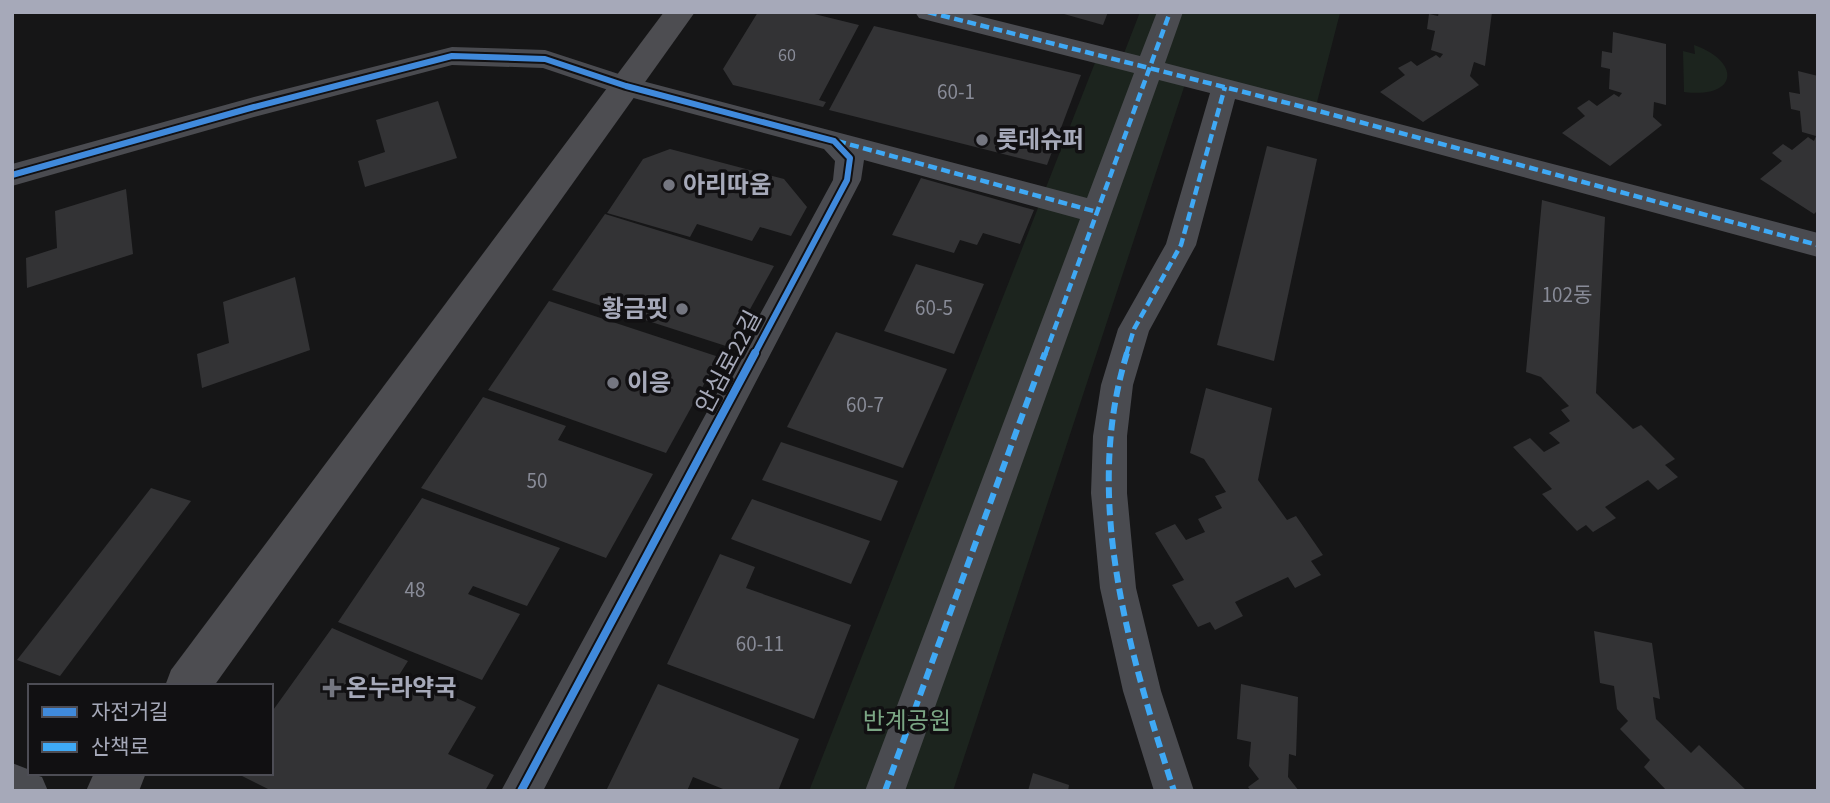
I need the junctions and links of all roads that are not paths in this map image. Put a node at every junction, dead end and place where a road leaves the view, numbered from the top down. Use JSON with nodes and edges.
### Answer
{"nodes":[{"id":1,"x":680,"y":12,"type":"edge"},
{"id":2,"x":928,"y":12,"type":"edge"},
{"id":3,"x":1170,"y":12,"type":"edge"},
{"id":4,"x":626,"y":86,"type":"junction"},
{"id":5,"x":1225,"y":87,"type":"junction"},
{"id":6,"x":834,"y":141,"type":"junction"},
{"id":7,"x":12,"y":175,"type":"edge"},
{"id":8,"x":1097,"y":212,"type":"junction"},
{"id":9,"x":1818,"y":245,"type":"edge"},
{"id":10,"x":188,"y":684,"type":"edge"},
{"id":11,"x":122,"y":775,"type":"edge"},
{"id":12,"x":12,"y":783,"type":"edge"},
{"id":13,"x":28,"y":791,"type":"edge"},
{"id":14,"x":110,"y":791,"type":"edge"},
{"id":15,"x":521,"y":791,"type":"edge"},
{"id":16,"x":885,"y":791,"type":"edge"},
{"id":17,"x":1174,"y":791,"type":"edge"}],
"edges":[{"from":1,"to":4,"type":"main road"},
{"from":2,"to":5,"type":"street"},
{"from":3,"to":8,"type":"street"},
{"from":4,"to":6,"type":"street"},
{"from":4,"to":7,"type":"street"},
{"from":4,"to":10,"type":"main road"},
{"from":5,"to":9,"type":"street"},
{"from":5,"to":17,"type":"street"},
{"from":6,"to":8,"type":"street"},
{"from":6,"to":15,"type":"street","name":"안심로22길"},
{"from":8,"to":16,"type":"street"},
{"from":11,"to":14,"type":"main road"},
{"from":12,"to":13,"type":"street"}]}
